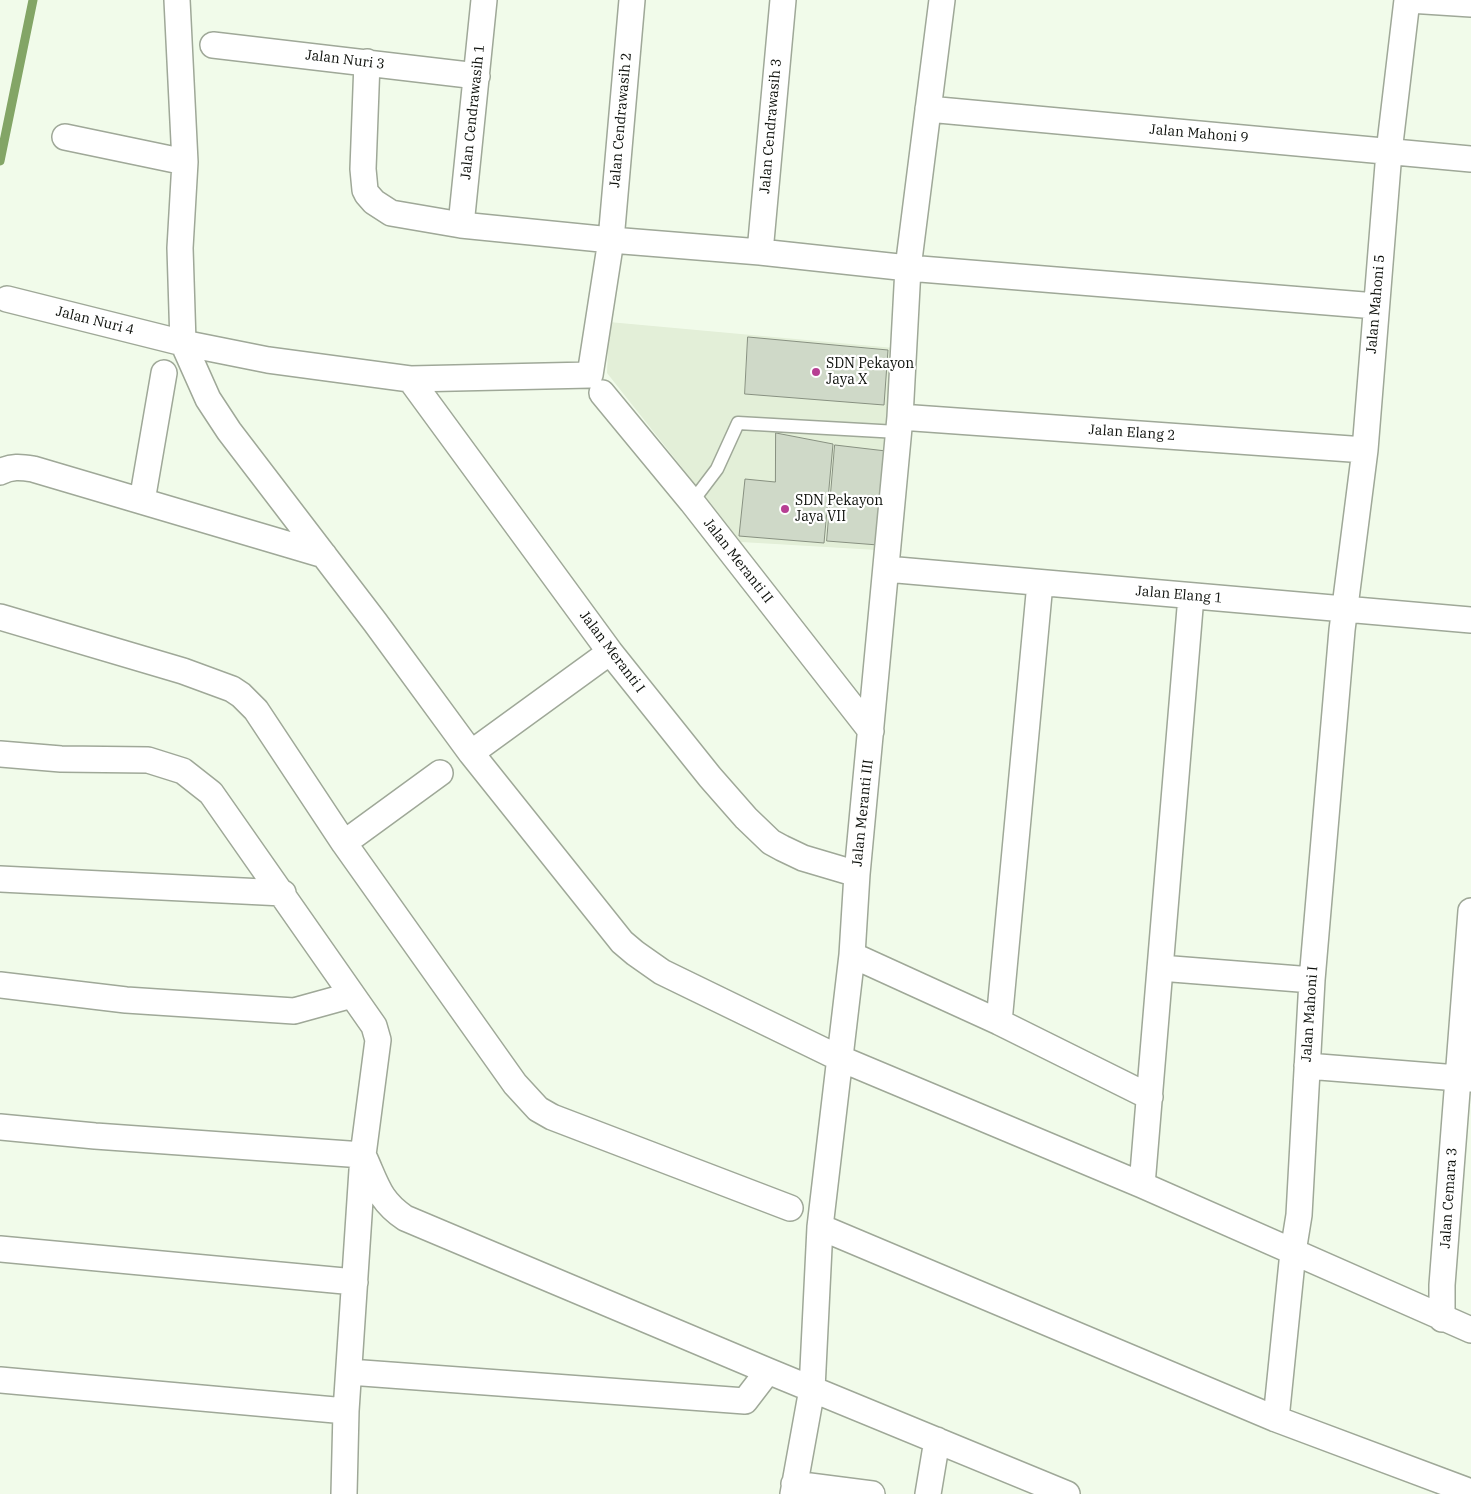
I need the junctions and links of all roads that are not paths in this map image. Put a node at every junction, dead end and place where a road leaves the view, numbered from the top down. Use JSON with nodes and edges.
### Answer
{"nodes":[{"id":1,"x":177,"y":0,"type":"edge"},
{"id":2,"x":484,"y":0,"type":"edge"},
{"id":3,"x":632,"y":0,"type":"edge"},
{"id":4,"x":783,"y":0,"type":"edge"},
{"id":5,"x":942,"y":0,"type":"edge"},
{"id":6,"x":1408,"y":0,"type":"edge"},
{"id":7,"x":1471,"y":4,"type":"edge"},
{"id":8,"x":213,"y":45,"type":"dead end"},
{"id":9,"x":367,"y":62,"type":"junction"},
{"id":10,"x":477,"y":76,"type":"junction"},
{"id":11,"x":928,"y":109,"type":"junction"},
{"id":12,"x":65,"y":137,"type":"dead end"},
{"id":13,"x":1389,"y":152,"type":"junction"},
{"id":14,"x":1471,"y":159,"type":"edge"},
{"id":15,"x":185,"y":162,"type":"junction"},
{"id":16,"x":461,"y":225,"type":"junction"},
{"id":17,"x":611,"y":240,"type":"junction"},
{"id":18,"x":760,"y":252,"type":"junction"},
{"id":19,"x":908,"y":268,"type":"junction"},
{"id":20,"x":7,"y":300,"type":"dead end"},
{"id":21,"x":1376,"y":306,"type":"junction"},
{"id":22,"x":183,"y":342,"type":"junction"},
{"id":23,"x":164,"y":373,"type":"dead end"},
{"id":24,"x":410,"y":379,"type":"junction"},
{"id":25,"x":602,"y":392,"type":"dead end"},
{"id":26,"x":899,"y":424,"type":"junction"},
{"id":27,"x":1365,"y":450,"type":"junction"},
{"id":28,"x":0,"y":472,"type":"edge"},
{"id":29,"x":142,"y":501,"type":"junction"},
{"id":30,"x":692,"y":502,"type":"junction"},
{"id":31,"x":324,"y":555,"type":"junction"},
{"id":32,"x":886,"y":569,"type":"junction"},
{"id":33,"x":1040,"y":583,"type":"junction"},
{"id":34,"x":1191,"y":596,"type":"junction"},
{"id":35,"x":1345,"y":608,"type":"junction"},
{"id":36,"x":0,"y":616,"type":"edge"},
{"id":37,"x":1471,"y":620,"type":"edge"},
{"id":38,"x":610,"y":652,"type":"junction"},
{"id":39,"x":871,"y":731,"type":"junction"},
{"id":40,"x":471,"y":753,"type":"junction"},
{"id":41,"x":0,"y":754,"type":"edge"},
{"id":42,"x":440,"y":773,"type":"dead end"},
{"id":43,"x":344,"y":843,"type":"junction"},
{"id":44,"x":857,"y":874,"type":"junction"},
{"id":45,"x":0,"y":879,"type":"edge"},
{"id":46,"x":283,"y":893,"type":"junction"},
{"id":47,"x":1471,"y":911,"type":"edge"},
{"id":48,"x":852,"y":955,"type":"junction"},
{"id":49,"x":1160,"y":968,"type":"junction"},
{"id":50,"x":1312,"y":980,"type":"junction"},
{"id":51,"x":0,"y":985,"type":"edge"},
{"id":52,"x":352,"y":995,"type":"junction"},
{"id":53,"x":999,"y":1022,"type":"junction"},
{"id":54,"x":839,"y":1058,"type":"junction"},
{"id":55,"x":1307,"y":1066,"type":"junction"},
{"id":56,"x":1464,"y":1079,"type":"edge"},
{"id":57,"x":1150,"y":1097,"type":"junction"},
{"id":58,"x":0,"y":1127,"type":"edge"},
{"id":59,"x":363,"y":1155,"type":"junction"},
{"id":60,"x":1142,"y":1185,"type":"junction"},
{"id":61,"x":790,"y":1208,"type":"dead end"},
{"id":62,"x":820,"y":1227,"type":"junction"},
{"id":63,"x":0,"y":1249,"type":"edge"},
{"id":64,"x":1293,"y":1252,"type":"junction"},
{"id":65,"x":355,"y":1282,"type":"junction"},
{"id":66,"x":1442,"y":1319,"type":"junction"},
{"id":67,"x":1471,"y":1330,"type":"edge"},
{"id":68,"x":768,"y":1371,"type":"junction"},
{"id":69,"x":349,"y":1372,"type":"junction"},
{"id":70,"x":0,"y":1380,"type":"edge"},
{"id":71,"x":812,"y":1389,"type":"junction"},
{"id":72,"x":346,"y":1411,"type":"junction"},
{"id":73,"x":1276,"y":1419,"type":"junction"},
{"id":74,"x":937,"y":1440,"type":"junction"},
{"id":75,"x":793,"y":1489,"type":"edge"},
{"id":76,"x":1058,"y":1492,"type":"edge"},
{"id":77,"x":1471,"y":1492,"type":"edge"},
{"id":78,"x":344,"y":1494,"type":"edge"},
{"id":79,"x":872,"y":1494,"type":"edge"},
{"id":80,"x":928,"y":1494,"type":"edge"}],
"edges":[{"from":1,"to":15,"type":"street"},
{"from":2,"to":10,"type":"street","name":"Jalan Cendrawasih 1"},
{"from":3,"to":17,"type":"street","name":"Jalan Cendrawasih 2"},
{"from":4,"to":18,"type":"street","name":"Jalan Cendrawasih 3"},
{"from":5,"to":11,"type":"street","name":"Jalan Meranti III"},
{"from":6,"to":7,"type":"street"},
{"from":6,"to":13,"type":"street","name":"Jalan Mahoni 5"},
{"from":8,"to":9,"type":"street","name":"Jalan Nuri 3"},
{"from":9,"to":10,"type":"street","name":"Jalan Nuri 3"},
{"from":9,"to":16,"type":"street"},
{"from":10,"to":16,"type":"street","name":"Jalan Cendrawasih 1"},
{"from":11,"to":13,"type":"street","name":"Jalan Mahoni 9"},
{"from":11,"to":19,"type":"street","name":"Jalan Meranti III"},
{"from":12,"to":15,"type":"street"},
{"from":13,"to":14,"type":"street","name":"Jalan Mahoni 9"},
{"from":13,"to":21,"type":"street","name":"Jalan Mahoni 5"},
{"from":15,"to":22,"type":"street"},
{"from":16,"to":17,"type":"street"},
{"from":17,"to":18,"type":"street"},
{"from":17,"to":24,"type":"street","name":"Jalan Cendrawasih 2"},
{"from":18,"to":19,"type":"street"},
{"from":19,"to":21,"type":"street"},
{"from":19,"to":26,"type":"street","name":"Jalan Meranti III"},
{"from":20,"to":22,"type":"street","name":"Jalan Nuri 4"},
{"from":21,"to":27,"type":"street","name":"Jalan Mahoni 5"},
{"from":22,"to":24,"type":"street","name":"Jalan Nuri 4"},
{"from":22,"to":31,"type":"street"},
{"from":23,"to":29,"type":"street"},
{"from":24,"to":38,"type":"street","name":"Jalan Meranti I"},
{"from":25,"to":30,"type":"street","name":"Jalan Meranti II"},
{"from":26,"to":27,"type":"street","name":"Jalan Elang 2"},
{"from":26,"to":30,"type":"lane"},
{"from":26,"to":32,"type":"street","name":"Jalan Meranti III"},
{"from":27,"to":35,"type":"street","name":"Jalan Mahoni 5"},
{"from":28,"to":29,"type":"street"},
{"from":29,"to":31,"type":"street"},
{"from":30,"to":39,"type":"street","name":"Jalan Meranti II"},
{"from":31,"to":40,"type":"street"},
{"from":32,"to":33,"type":"street","name":"Jalan Elang 1"},
{"from":32,"to":39,"type":"street","name":"Jalan Meranti III"},
{"from":33,"to":34,"type":"street","name":"Jalan Elang 1"},
{"from":33,"to":53,"type":"street"},
{"from":34,"to":35,"type":"street","name":"Jalan Elang 1"},
{"from":34,"to":49,"type":"street"},
{"from":35,"to":37,"type":"street","name":"Jalan Elang 1"},
{"from":35,"to":50,"type":"street","name":"Jalan Mahoni I"},
{"from":36,"to":43,"type":"street"},
{"from":38,"to":40,"type":"street"},
{"from":38,"to":44,"type":"street","name":"Jalan Meranti I"},
{"from":39,"to":44,"type":"street","name":"Jalan Meranti III"},
{"from":40,"to":54,"type":"street"},
{"from":41,"to":46,"type":"street"},
{"from":42,"to":43,"type":"street"},
{"from":43,"to":61,"type":"street"},
{"from":44,"to":48,"type":"street","name":"Jalan Meranti III"},
{"from":45,"to":46,"type":"street"},
{"from":46,"to":52,"type":"street"},
{"from":47,"to":56,"type":"street","name":"Jalan Cemara 3"},
{"from":48,"to":53,"type":"street"},
{"from":48,"to":54,"type":"street","name":"Jalan Meranti III"},
{"from":49,"to":50,"type":"street"},
{"from":49,"to":57,"type":"street"},
{"from":50,"to":55,"type":"street","name":"Jalan Mahoni I"},
{"from":51,"to":52,"type":"street"},
{"from":52,"to":59,"type":"street"},
{"from":53,"to":57,"type":"street"},
{"from":54,"to":60,"type":"street"},
{"from":54,"to":62,"type":"street","name":"Jalan Meranti III"},
{"from":55,"to":56,"type":"street"},
{"from":55,"to":64,"type":"street","name":"Jalan Mahoni I"},
{"from":56,"to":66,"type":"street","name":"Jalan Cemara 3"},
{"from":57,"to":60,"type":"street"},
{"from":58,"to":59,"type":"street"},
{"from":59,"to":65,"type":"street"},
{"from":59,"to":68,"type":"street"},
{"from":60,"to":64,"type":"street"},
{"from":62,"to":71,"type":"street","name":"Jalan Meranti III"},
{"from":62,"to":73,"type":"street"},
{"from":63,"to":65,"type":"street"},
{"from":64,"to":66,"type":"street"},
{"from":64,"to":73,"type":"street","name":"Jalan Mahoni I"},
{"from":65,"to":69,"type":"street"},
{"from":66,"to":67,"type":"street"},
{"from":68,"to":69,"type":"street"},
{"from":68,"to":71,"type":"street"},
{"from":69,"to":72,"type":"street"},
{"from":70,"to":72,"type":"street"},
{"from":71,"to":74,"type":"street"},
{"from":71,"to":75,"type":"street","name":"Jalan Meranti III"},
{"from":72,"to":78,"type":"street"},
{"from":73,"to":77,"type":"street"},
{"from":74,"to":76,"type":"street"},
{"from":74,"to":80,"type":"street"},
{"from":75,"to":79,"type":"street"}]}
